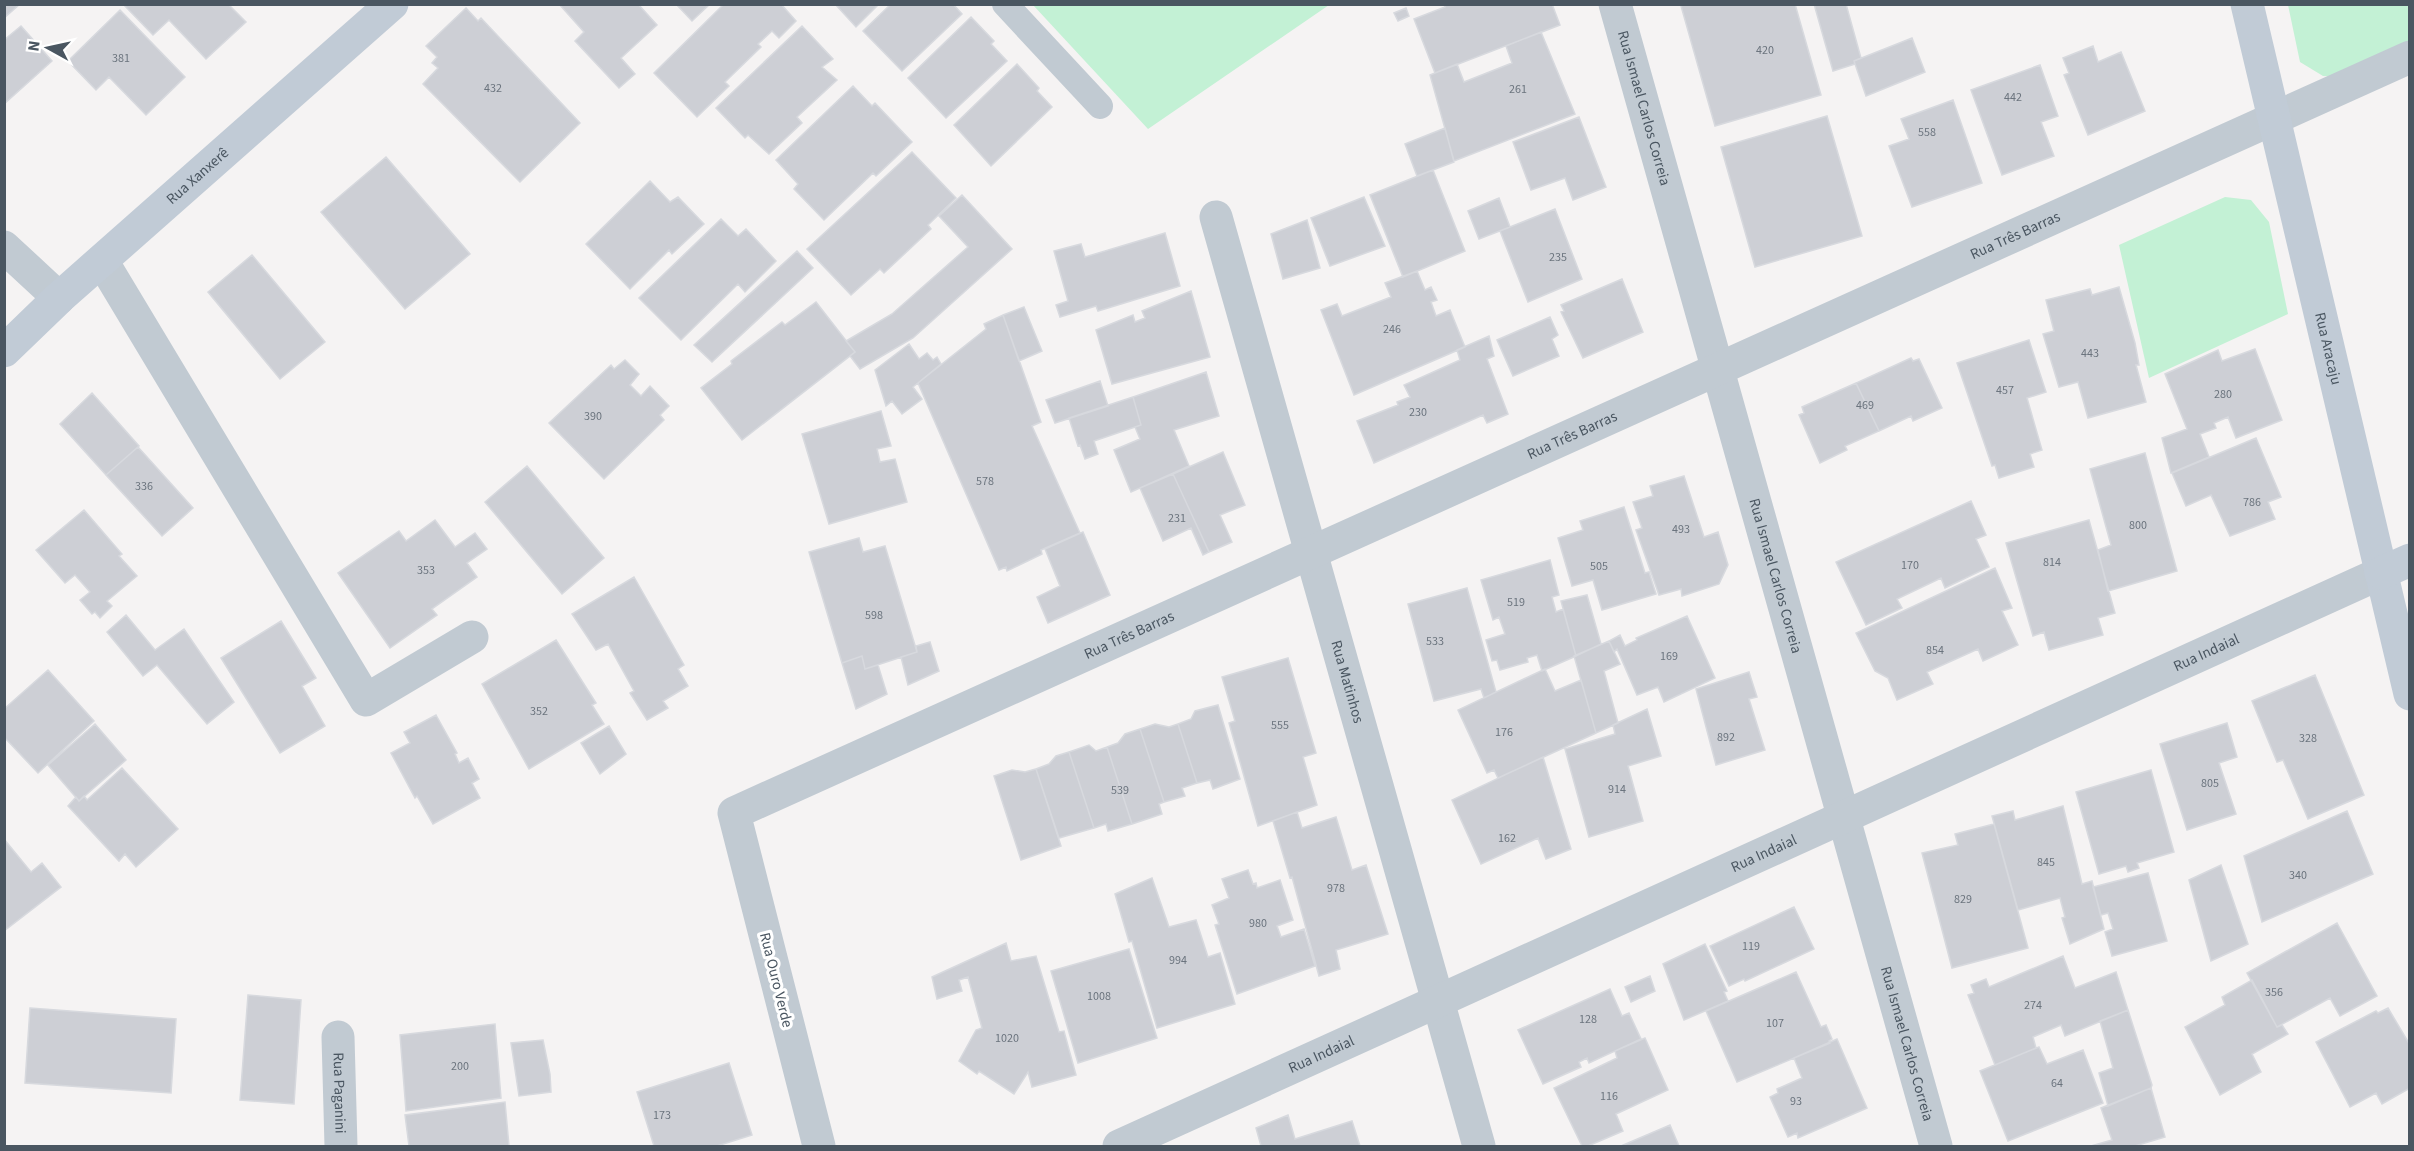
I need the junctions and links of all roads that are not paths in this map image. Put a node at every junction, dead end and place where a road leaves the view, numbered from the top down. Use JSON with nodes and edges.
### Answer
{"nodes":[{"id":1,"x":392,"y":4,"type":"edge"},
{"id":2,"x":1005,"y":4,"type":"edge"},
{"id":3,"x":1615,"y":4,"type":"edge"},
{"id":4,"x":2247,"y":4,"type":"edge"},
{"id":5,"x":2409,"y":57,"type":"edge"},
{"id":6,"x":1100,"y":106,"type":"dead end"},
{"id":7,"x":2273,"y":118,"type":"junction"},
{"id":8,"x":1216,"y":217,"type":"dead end"},
{"id":9,"x":4,"y":247,"type":"edge"},
{"id":10,"x":102,"y":261,"type":"junction"},
{"id":11,"x":59,"y":298,"type":"junction"},
{"id":12,"x":4,"y":351,"type":"edge"},
{"id":13,"x":1717,"y":369,"type":"junction"},
{"id":14,"x":1311,"y":552,"type":"junction"},
{"id":15,"x":2395,"y":567,"type":"edge"},
{"id":16,"x":472,"y":637,"type":"dead end"},
{"id":17,"x":2409,"y":694,"type":"edge"},
{"id":18,"x":734,"y":813,"type":"joint"},
{"id":19,"x":1844,"y":818,"type":"junction"},
{"id":20,"x":1438,"y":1002,"type":"junction"},
{"id":21,"x":338,"y":1037,"type":"dead end"},
{"id":22,"x":342,"y":1146,"type":"edge"},
{"id":23,"x":819,"y":1146,"type":"edge"},
{"id":24,"x":1119,"y":1146,"type":"edge"},
{"id":25,"x":1479,"y":1146,"type":"edge"},
{"id":26,"x":1936,"y":1146,"type":"edge"}],
"edges":[{"from":1,"to":10,"type":"street","name":"Rua Xanxerê"},
{"from":2,"to":6,"type":"lane"},
{"from":3,"to":13,"type":"street","name":"Rua Ismael Carlos Correia"},
{"from":4,"to":7,"type":"street","name":"Rua Aracaju"},
{"from":5,"to":7,"type":"street","name":"Rua Três Barras"},
{"from":7,"to":13,"type":"street","name":"Rua Três Barras"},
{"from":7,"to":15,"type":"street","name":"Rua Aracaju"},
{"from":8,"to":14,"type":"street","name":"Rua Matinhos"},
{"from":9,"to":11,"type":"street"},
{"from":10,"to":11,"type":"street","name":"Rua Xanxerê"},
{"from":10,"to":16,"type":"street"},
{"from":11,"to":12,"type":"street","name":"Rua Xanxerê"},
{"from":13,"to":14,"type":"street","name":"Rua Três Barras"},
{"from":13,"to":19,"type":"street","name":"Rua Ismael Carlos Correia"},
{"from":14,"to":18,"type":"street","name":"Rua Três Barras"},
{"from":14,"to":20,"type":"street","name":"Rua Matinhos"},
{"from":15,"to":17,"type":"street","name":"Rua Aracaju"},
{"from":15,"to":19,"type":"street","name":"Rua Indaial"},
{"from":18,"to":23,"type":"street","name":"Rua Ouro Verde"},
{"from":19,"to":20,"type":"street","name":"Rua Indaial"},
{"from":19,"to":26,"type":"street","name":"Rua Ismael Carlos Correia"},
{"from":20,"to":24,"type":"street","name":"Rua Indaial"},
{"from":20,"to":25,"type":"street","name":"Rua Matinhos"},
{"from":21,"to":22,"type":"street","name":"Rua Paganini"}]}
